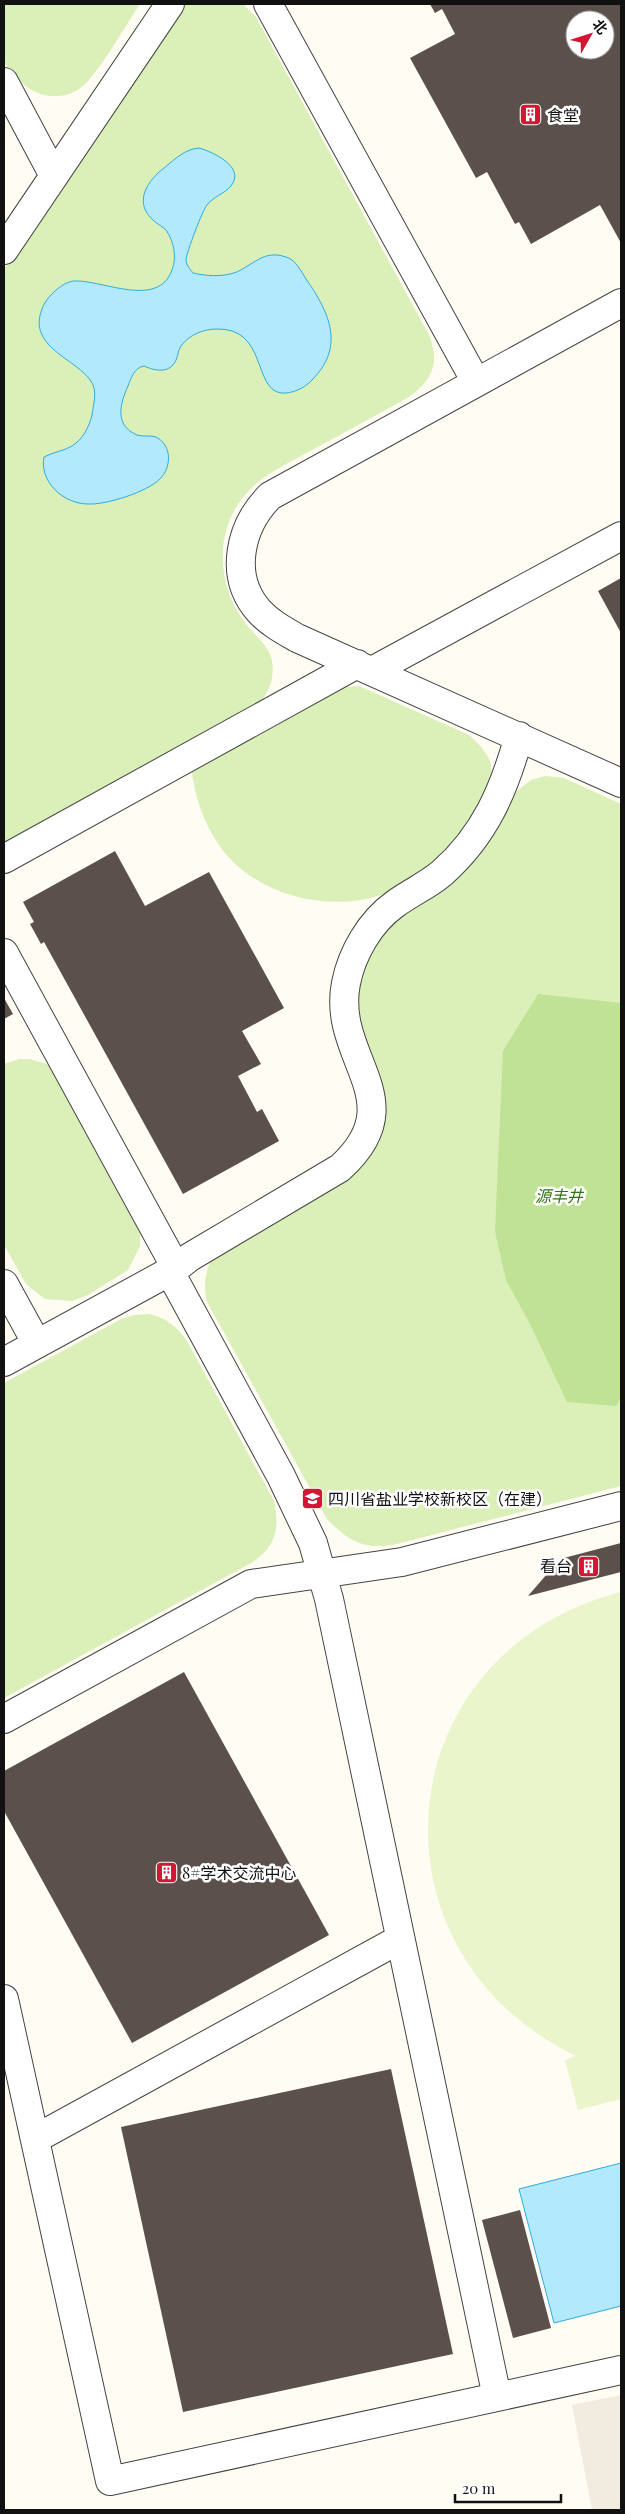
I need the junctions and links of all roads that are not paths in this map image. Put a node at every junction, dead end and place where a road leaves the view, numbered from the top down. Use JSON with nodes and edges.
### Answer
{"nodes":[{"id":1,"x":170,"y":4,"type":"edge"},
{"id":2,"x":268,"y":4,"type":"edge"},
{"id":3,"x":4,"y":82,"type":"edge"},
{"id":4,"x":54,"y":176,"type":"junction"},
{"id":5,"x":5,"y":246,"type":"edge"},
{"id":6,"x":621,"y":303,"type":"edge"},
{"id":7,"x":476,"y":382,"type":"junction"},
{"id":8,"x":621,"y":536,"type":"edge"},
{"id":9,"x":364,"y":668,"type":"junction"},
{"id":10,"x":519,"y":736,"type":"junction"},
{"id":11,"x":621,"y":783,"type":"edge"},
{"id":12,"x":4,"y":859,"type":"edge"},
{"id":13,"x":4,"y":954,"type":"edge"},
{"id":14,"x":173,"y":1270,"type":"junction"},
{"id":15,"x":4,"y":1284,"type":"edge"},
{"id":16,"x":37,"y":1344,"type":"junction"},
{"id":17,"x":4,"y":1362,"type":"edge"},
{"id":18,"x":621,"y":1506,"type":"edge"},
{"id":19,"x":322,"y":1574,"type":"junction"},
{"id":20,"x":4,"y":1719,"type":"edge"},
{"id":21,"x":400,"y":1939,"type":"junction"},
{"id":22,"x":4,"y":1998,"type":"edge"},
{"id":23,"x":35,"y":2139,"type":"junction"},
{"id":24,"x":621,"y":2370,"type":"edge"},
{"id":25,"x":497,"y":2397,"type":"junction"}],
"edges":[{"from":1,"to":4,"type":"lane"},
{"from":2,"to":7,"type":"lane"},
{"from":3,"to":4,"type":"lane"},
{"from":4,"to":5,"type":"lane"},
{"from":6,"to":7,"type":"lane"},
{"from":7,"to":9,"type":"lane"},
{"from":8,"to":9,"type":"lane"},
{"from":9,"to":10,"type":"lane"},
{"from":9,"to":12,"type":"lane"},
{"from":10,"to":11,"type":"lane"},
{"from":10,"to":14,"type":"lane"},
{"from":13,"to":14,"type":"lane"},
{"from":14,"to":16,"type":"lane"},
{"from":14,"to":19,"type":"lane"},
{"from":15,"to":16,"type":"lane"},
{"from":16,"to":17,"type":"lane"},
{"from":18,"to":19,"type":"lane"},
{"from":19,"to":20,"type":"lane"},
{"from":19,"to":21,"type":"lane"},
{"from":21,"to":23,"type":"lane"},
{"from":21,"to":25,"type":"lane"},
{"from":22,"to":23,"type":"lane"},
{"from":23,"to":25,"type":"lane"},
{"from":24,"to":25,"type":"lane"}]}
